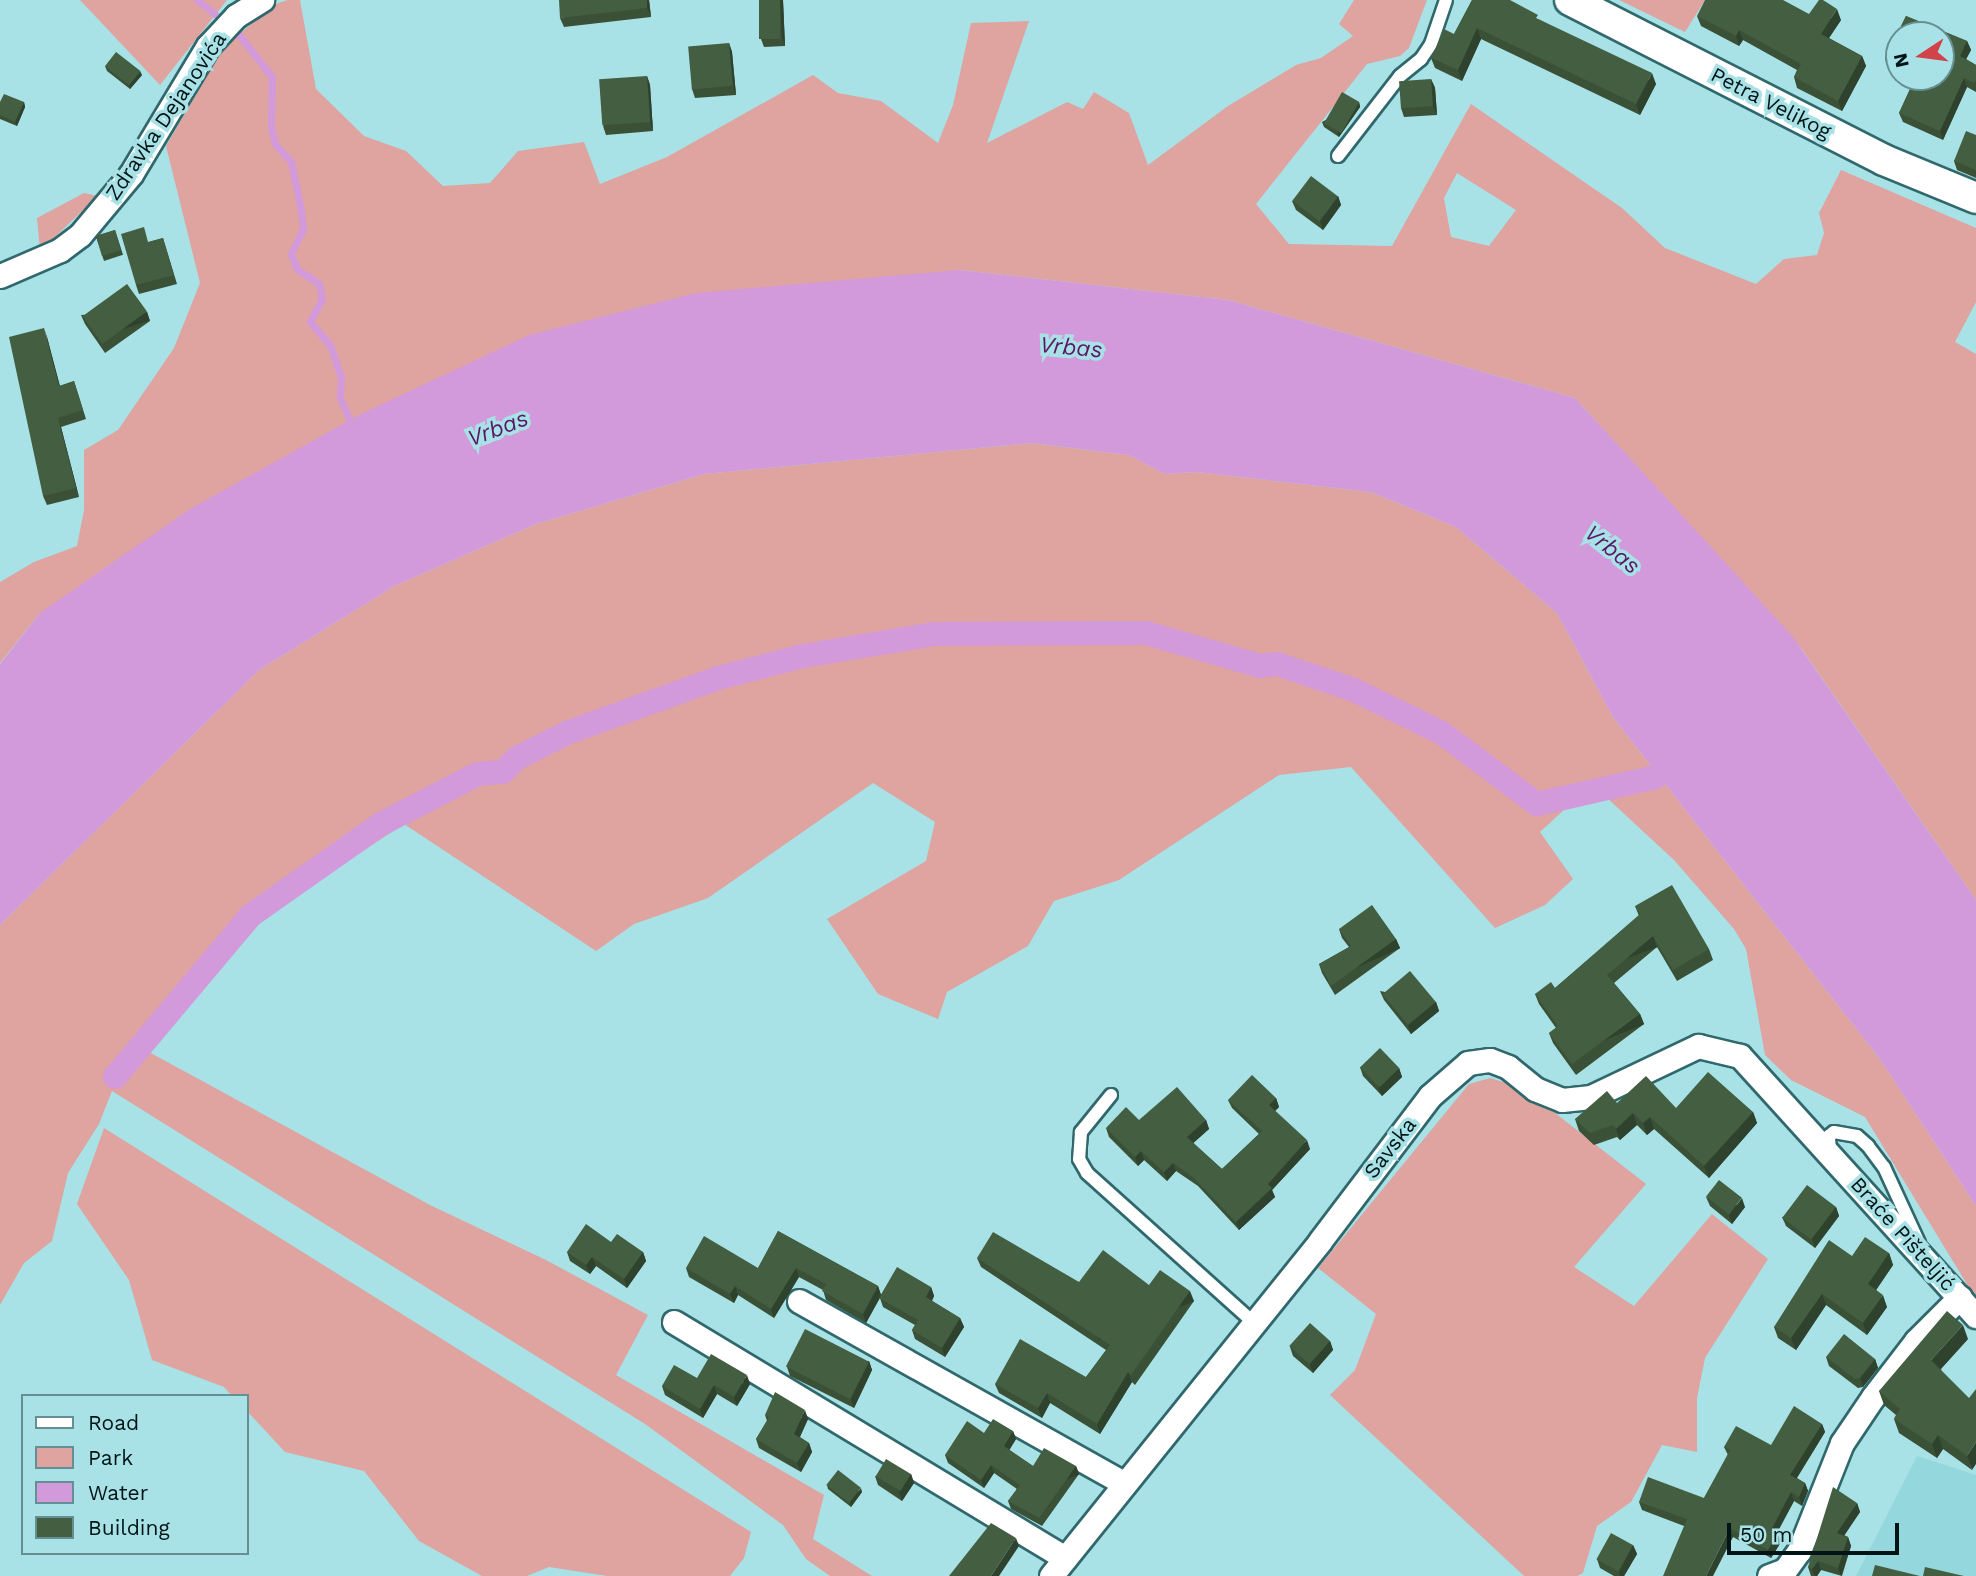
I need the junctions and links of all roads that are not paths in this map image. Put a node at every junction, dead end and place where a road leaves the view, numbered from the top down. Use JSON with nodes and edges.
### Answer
{"nodes":[{"id":1,"x":262,"y":0,"type":"edge"},
{"id":2,"x":1446,"y":0,"type":"edge"},
{"id":3,"x":1584,"y":3,"type":"edge"},
{"id":4,"x":1338,"y":156,"type":"dead end"},
{"id":5,"x":1976,"y":198,"type":"edge"},
{"id":6,"x":0,"y":276,"type":"edge"},
{"id":7,"x":1111,"y":1095,"type":"dead end"},
{"id":8,"x":1830,"y":1152,"type":"junction"},
{"id":9,"x":1929,"y":1262,"type":"junction"},
{"id":10,"x":1960,"y":1297,"type":"junction"},
{"id":11,"x":799,"y":1301,"type":"dead end"},
{"id":12,"x":1976,"y":1316,"type":"edge"},
{"id":13,"x":674,"y":1322,"type":"dead end"},
{"id":14,"x":1252,"y":1322,"type":"junction"},
{"id":15,"x":1123,"y":1483,"type":"junction"},
{"id":16,"x":1058,"y":1567,"type":"edge"},
{"id":17,"x":1769,"y":1576,"type":"edge"}],
"edges":[{"from":1,"to":6,"type":"street","name":"Zdravka Dejanovića"},
{"from":2,"to":4,"type":"lane"},
{"from":3,"to":5,"type":"street","name":"Petra Velikog"},
{"from":7,"to":14,"type":"lane"},
{"from":8,"to":9,"type":"street","name":"Braće Pišteljić"},
{"from":8,"to":9,"type":"lane"},
{"from":8,"to":14,"type":"street","name":"Savska"},
{"from":9,"to":10,"type":"street","name":"Braće Pišteljić"},
{"from":10,"to":12,"type":"street","name":"Braće Pišteljić"},
{"from":10,"to":17,"type":"street"},
{"from":11,"to":15,"type":"street"},
{"from":13,"to":16,"type":"street"},
{"from":14,"to":15,"type":"street","name":"Savska"},
{"from":15,"to":16,"type":"street","name":"Savska"}]}
